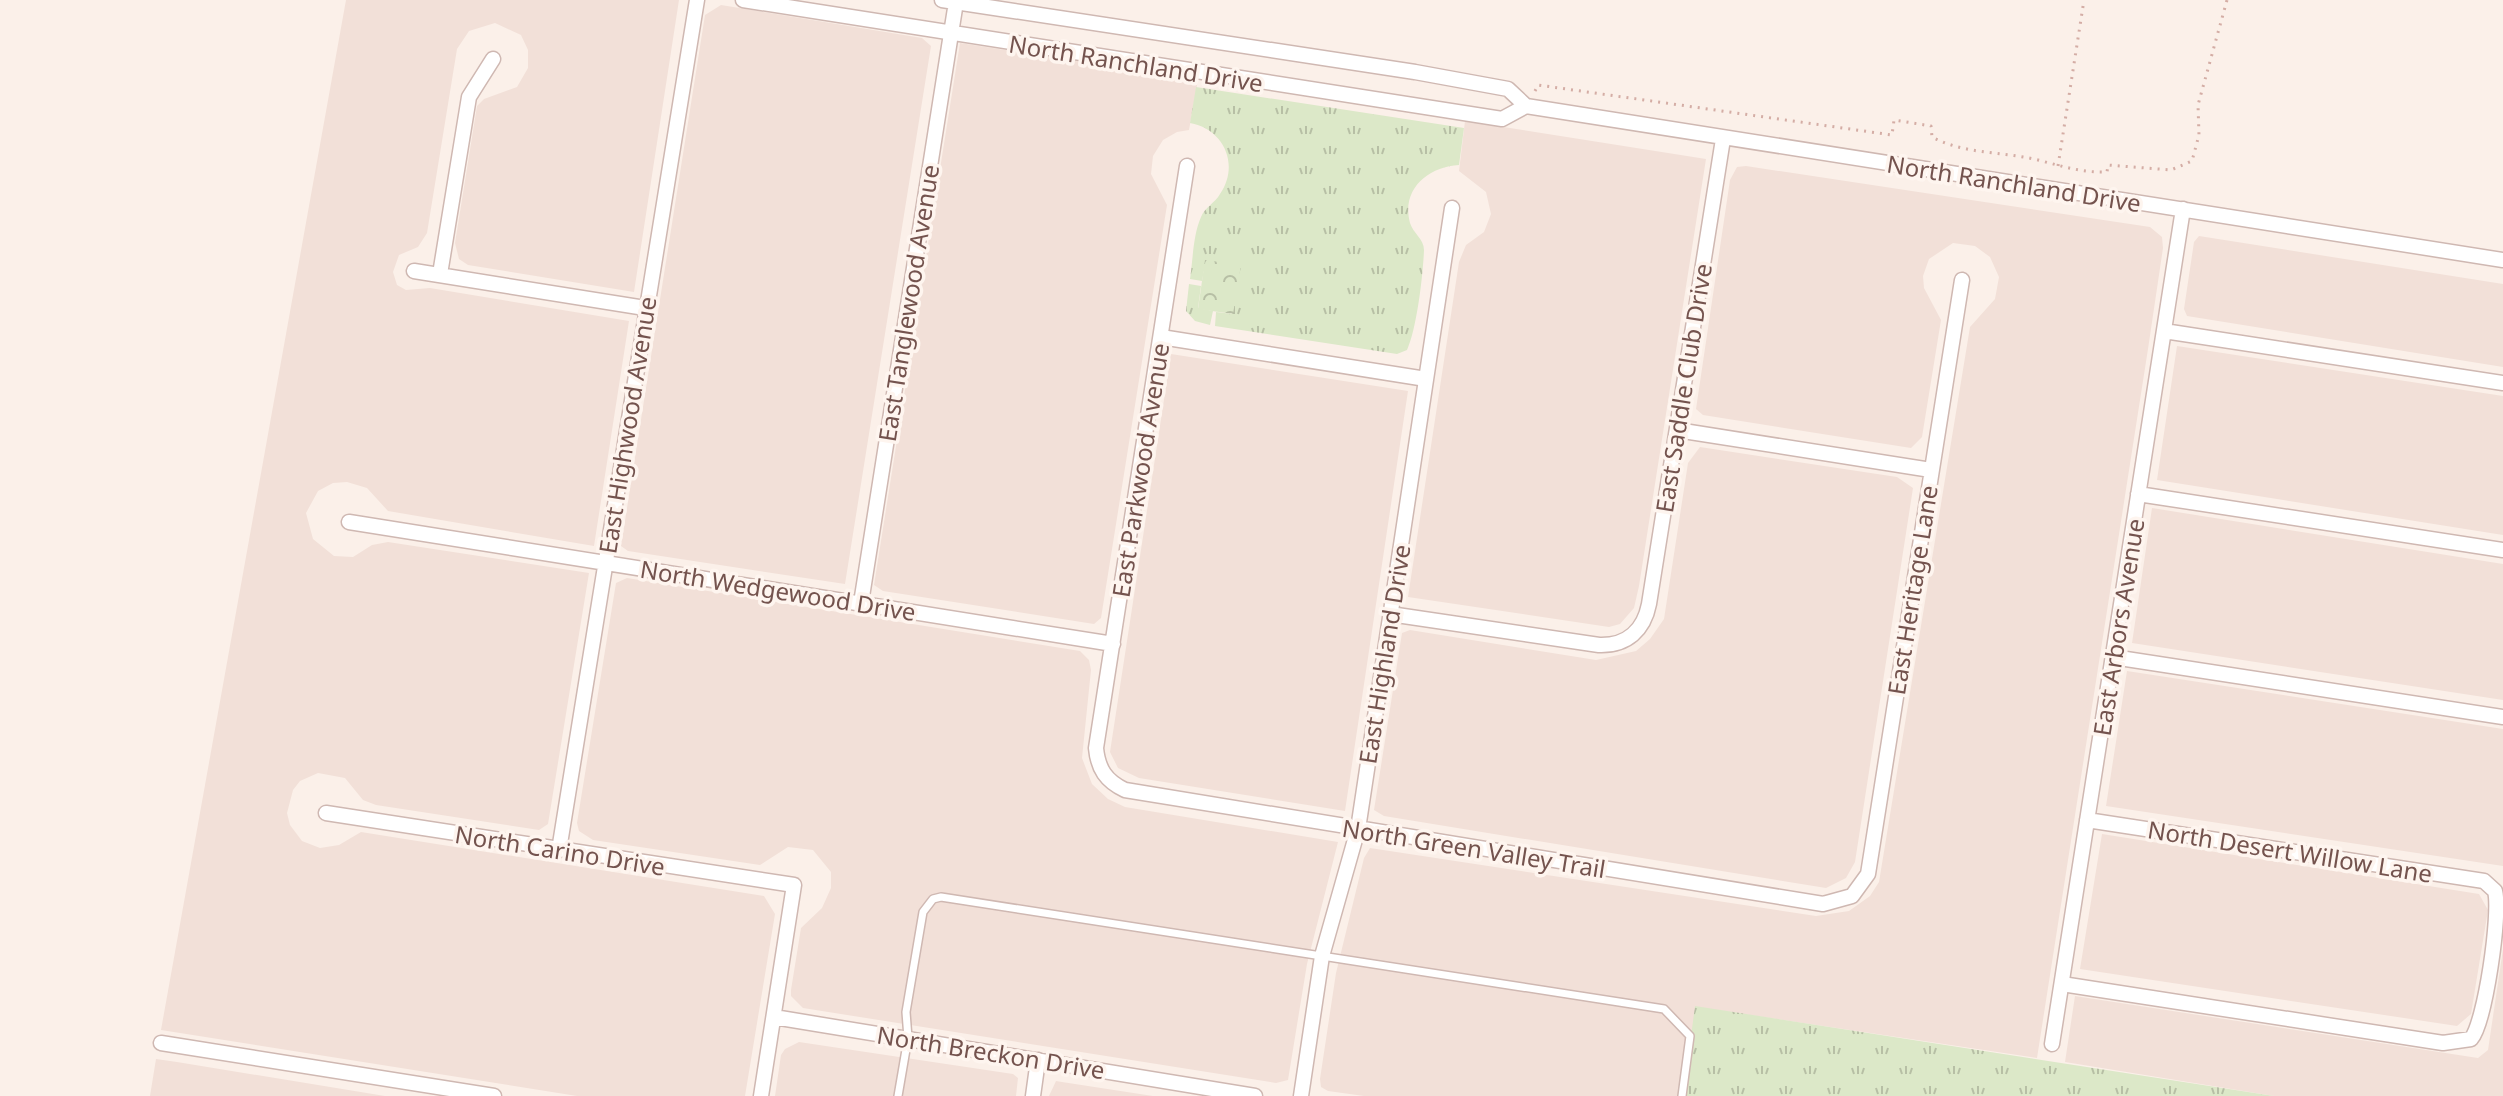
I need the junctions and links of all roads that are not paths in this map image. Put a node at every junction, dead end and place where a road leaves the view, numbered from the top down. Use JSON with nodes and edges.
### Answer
{"nodes":[{"id":1,"x":697,"y":0,"type":"edge"},
{"id":2,"x":743,"y":0,"type":"edge"},
{"id":3,"x":949,"y":1,"type":"edge"},
{"id":4,"x":951,"y":35,"type":"junction"},
{"id":5,"x":493,"y":59,"type":"dead end"},
{"id":6,"x":1526,"y":106,"type":"junction"},
{"id":7,"x":1723,"y":139,"type":"junction"},
{"id":8,"x":1187,"y":166,"type":"dead end"},
{"id":9,"x":1452,"y":208,"type":"dead end"},
{"id":10,"x":2183,"y":209,"type":"junction"},
{"id":11,"x":2503,"y":260,"type":"edge"},
{"id":12,"x":414,"y":271,"type":"dead end"},
{"id":13,"x":440,"y":274,"type":"junction"},
{"id":14,"x":1962,"y":280,"type":"dead end"},
{"id":15,"x":645,"y":308,"type":"junction"},
{"id":16,"x":2164,"y":331,"type":"junction"},
{"id":17,"x":1161,"y":337,"type":"junction"},
{"id":18,"x":1426,"y":379,"type":"junction"},
{"id":19,"x":2503,"y":383,"type":"edge"},
{"id":20,"x":1677,"y":430,"type":"junction"},
{"id":21,"x":1931,"y":470,"type":"junction"},
{"id":22,"x":2138,"y":494,"type":"junction"},
{"id":23,"x":349,"y":522,"type":"dead end"},
{"id":24,"x":2503,"y":550,"type":"edge"},
{"id":25,"x":606,"y":562,"type":"junction"},
{"id":26,"x":861,"y":603,"type":"junction"},
{"id":27,"x":1390,"y":614,"type":"junction"},
{"id":28,"x":1113,"y":644,"type":"junction"},
{"id":29,"x":2113,"y":657,"type":"junction"},
{"id":30,"x":2503,"y":717,"type":"edge"},
{"id":31,"x":1102,"y":772,"type":"joint"},
{"id":32,"x":326,"y":813,"type":"dead end"},
{"id":33,"x":2087,"y":820,"type":"junction"},
{"id":34,"x":1358,"y":829,"type":"junction"},
{"id":35,"x":559,"y":850,"type":"junction"},
{"id":36,"x":1852,"y":896,"type":"joint"},
{"id":37,"x":1322,"y":956,"type":"junction"},
{"id":38,"x":2062,"y":984,"type":"junction"},
{"id":39,"x":774,"y":1017,"type":"junction"},
{"id":40,"x":908,"y":1038,"type":"junction"},
{"id":41,"x":161,"y":1043,"type":"dead end"},
{"id":42,"x":2052,"y":1044,"type":"dead end"},
{"id":43,"x":1038,"y":1060,"type":"junction"},
{"id":44,"x":494,"y":1096,"type":"edge"},
{"id":45,"x":761,"y":1096,"type":"edge"},
{"id":46,"x":898,"y":1096,"type":"edge"},
{"id":47,"x":1033,"y":1096,"type":"edge"},
{"id":48,"x":1255,"y":1096,"type":"edge"},
{"id":49,"x":1301,"y":1096,"type":"edge"},
{"id":50,"x":1682,"y":1096,"type":"edge"}],
"edges":[{"from":1,"to":15,"type":"street","name":"East Highwood Avenue"},
{"from":2,"to":4,"type":"street","name":"North Ranchland Drive"},
{"from":3,"to":4,"type":"street","name":"East Tanglewood Avenue"},
{"from":3,"to":6,"type":"street","name":"North Ranchland Drive"},
{"from":4,"to":6,"type":"street","name":"North Ranchland Drive"},
{"from":4,"to":26,"type":"street","name":"East Tanglewood Avenue"},
{"from":5,"to":13,"type":"street"},
{"from":6,"to":7,"type":"street","name":"North Ranchland Drive"},
{"from":7,"to":10,"type":"street","name":"North Ranchland Drive"},
{"from":7,"to":20,"type":"street","name":"East Saddle Club Drive"},
{"from":8,"to":17,"type":"street","name":"East Parkwood Avenue"},
{"from":9,"to":18,"type":"street","name":"East Highland Drive"},
{"from":10,"to":11,"type":"street","name":"North Ranchland Drive"},
{"from":10,"to":16,"type":"street","name":"East Arbors Avenue"},
{"from":12,"to":13,"type":"street"},
{"from":13,"to":15,"type":"street"},
{"from":14,"to":21,"type":"street","name":"East Heritage Lane"},
{"from":15,"to":25,"type":"street","name":"East Highwood Avenue"},
{"from":16,"to":19,"type":"street"},
{"from":16,"to":22,"type":"street","name":"East Arbors Avenue"},
{"from":17,"to":18,"type":"street"},
{"from":17,"to":28,"type":"street","name":"East Parkwood Avenue"},
{"from":18,"to":27,"type":"street","name":"East Highland Drive"},
{"from":20,"to":21,"type":"street"},
{"from":20,"to":27,"type":"street","name":"East Saddle Club Drive"},
{"from":21,"to":36,"type":"street","name":"East Heritage Lane"},
{"from":22,"to":24,"type":"street"},
{"from":22,"to":29,"type":"street","name":"East Arbors Avenue"},
{"from":23,"to":25,"type":"street","name":"North Wedgewood Drive"},
{"from":25,"to":26,"type":"street","name":"North Wedgewood Drive"},
{"from":25,"to":35,"type":"street","name":"East Highwood Avenue"},
{"from":26,"to":28,"type":"street","name":"North Wedgewood Drive"},
{"from":27,"to":34,"type":"street","name":"East Highland Drive"},
{"from":28,"to":31,"type":"street","name":"East Parkwood Avenue"},
{"from":29,"to":30,"type":"street"},
{"from":29,"to":33,"type":"street","name":"East Arbors Avenue"},
{"from":31,"to":34,"type":"street","name":"North Green Valley Trail"},
{"from":32,"to":35,"type":"street","name":"North Carino Drive"},
{"from":33,"to":38,"type":"street","name":"East Arbors Avenue"},
{"from":33,"to":38,"type":"street","name":"North Desert Willow Lane"},
{"from":34,"to":36,"type":"street","name":"North Green Valley Trail"},
{"from":34,"to":37,"type":"street","name":"East Highland Drive"},
{"from":35,"to":39,"type":"street","name":"North Carino Drive"},
{"from":37,"to":40,"type":"lane"},
{"from":37,"to":49,"type":"street","name":"East Highland Drive"},
{"from":37,"to":50,"type":"lane"},
{"from":38,"to":42,"type":"street","name":"East Arbors Avenue"},
{"from":39,"to":40,"type":"street","name":"North Breckon Drive"},
{"from":39,"to":45,"type":"street"},
{"from":40,"to":43,"type":"street","name":"North Breckon Drive"},
{"from":40,"to":46,"type":"lane"},
{"from":41,"to":44,"type":"street"},
{"from":43,"to":47,"type":"street"},
{"from":43,"to":48,"type":"street","name":"North Breckon Drive"}]}
